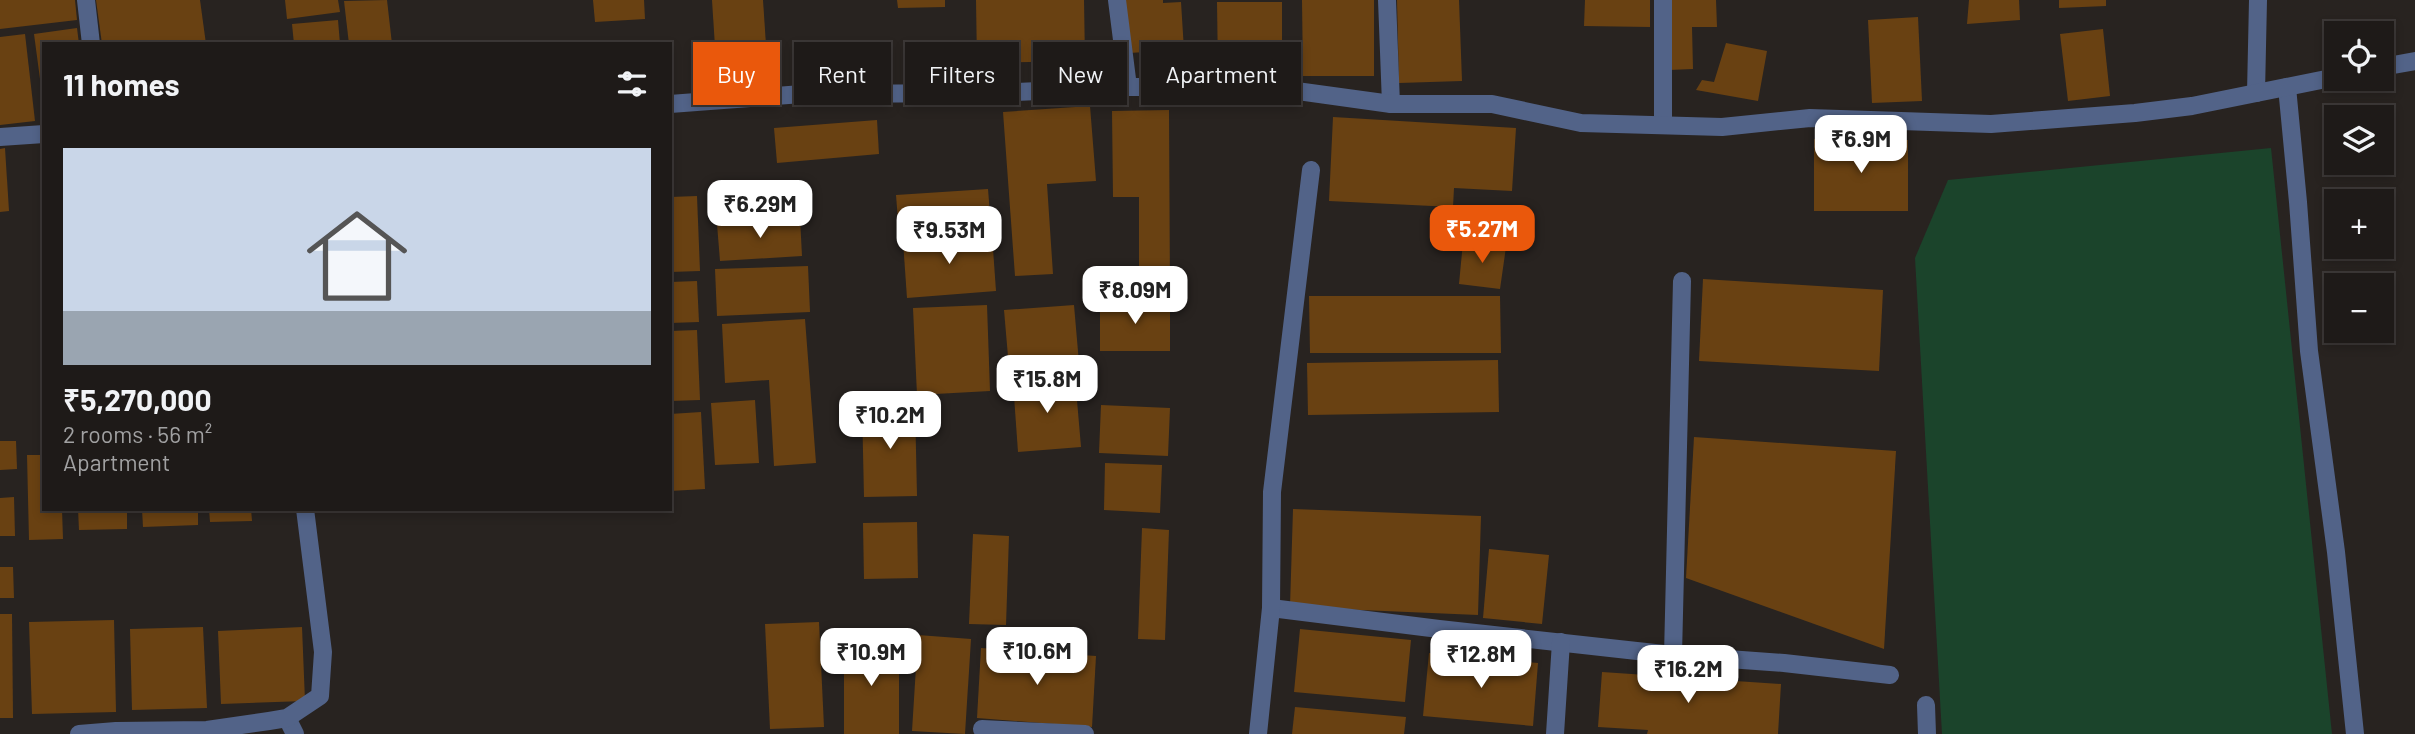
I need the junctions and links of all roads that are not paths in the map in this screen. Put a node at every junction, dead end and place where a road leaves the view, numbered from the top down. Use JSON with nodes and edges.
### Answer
{"nodes":[{"id":1,"x":86,"y":0,"type":"edge"},
{"id":2,"x":1117,"y":0,"type":"edge"},
{"id":3,"x":1387,"y":0,"type":"edge"},
{"id":4,"x":1663,"y":0,"type":"edge"},
{"id":5,"x":2258,"y":0,"type":"edge"},
{"id":6,"x":91,"y":42,"type":"edge"},
{"id":7,"x":2415,"y":61,"type":"edge"},
{"id":8,"x":2394,"y":65,"type":"edge"},
{"id":9,"x":2324,"y":80,"type":"edge"},
{"id":10,"x":1128,"y":87,"type":"junction"},
{"id":11,"x":2287,"y":88,"type":"junction"},
{"id":12,"x":2256,"y":93,"type":"junction"},
{"id":13,"x":672,"y":104,"type":"edge"},
{"id":14,"x":1391,"y":104,"type":"junction"},
{"id":15,"x":1663,"y":124,"type":"junction"},
{"id":16,"x":42,"y":134,"type":"edge"},
{"id":17,"x":0,"y":137,"type":"edge"},
{"id":18,"x":1311,"y":170,"type":"dead end"},
{"id":19,"x":1682,"y":281,"type":"dead end"},
{"id":20,"x":305,"y":511,"type":"edge"},
{"id":21,"x":1271,"y":608,"type":"junction"},
{"id":22,"x":1561,"y":642,"type":"junction"},
{"id":23,"x":1673,"y":655,"type":"junction"},
{"id":24,"x":1890,"y":675,"type":"dead end"},
{"id":25,"x":1926,"y":705,"type":"dead end"},
{"id":26,"x":291,"y":726,"type":"edge"},
{"id":27,"x":982,"y":729,"type":"dead end"},
{"id":28,"x":79,"y":734,"type":"edge"},
{"id":29,"x":1085,"y":734,"type":"edge"},
{"id":30,"x":1258,"y":734,"type":"edge"},
{"id":31,"x":1555,"y":734,"type":"edge"},
{"id":32,"x":1927,"y":734,"type":"edge"},
{"id":33,"x":2355,"y":734,"type":"edge"}],
"edges":[{"from":1,"to":6,"type":"street"},
{"from":2,"to":10,"type":"street"},
{"from":3,"to":14,"type":"street"},
{"from":4,"to":15,"type":"street"},
{"from":5,"to":12,"type":"street"},
{"from":7,"to":8,"type":"street"},
{"from":9,"to":11,"type":"street"},
{"from":10,"to":13,"type":"street"},
{"from":10,"to":14,"type":"street"},
{"from":11,"to":12,"type":"street"},
{"from":11,"to":33,"type":"street"},
{"from":12,"to":15,"type":"street"},
{"from":14,"to":15,"type":"street"},
{"from":16,"to":17,"type":"street"},
{"from":18,"to":21,"type":"street"},
{"from":19,"to":23,"type":"street"},
{"from":20,"to":26,"type":"street"},
{"from":21,"to":22,"type":"street"},
{"from":21,"to":30,"type":"street"},
{"from":22,"to":23,"type":"street"},
{"from":22,"to":31,"type":"street"},
{"from":23,"to":24,"type":"street"},
{"from":25,"to":32,"type":"street"},
{"from":26,"to":28,"type":"street"},
{"from":27,"to":29,"type":"street"}]}
